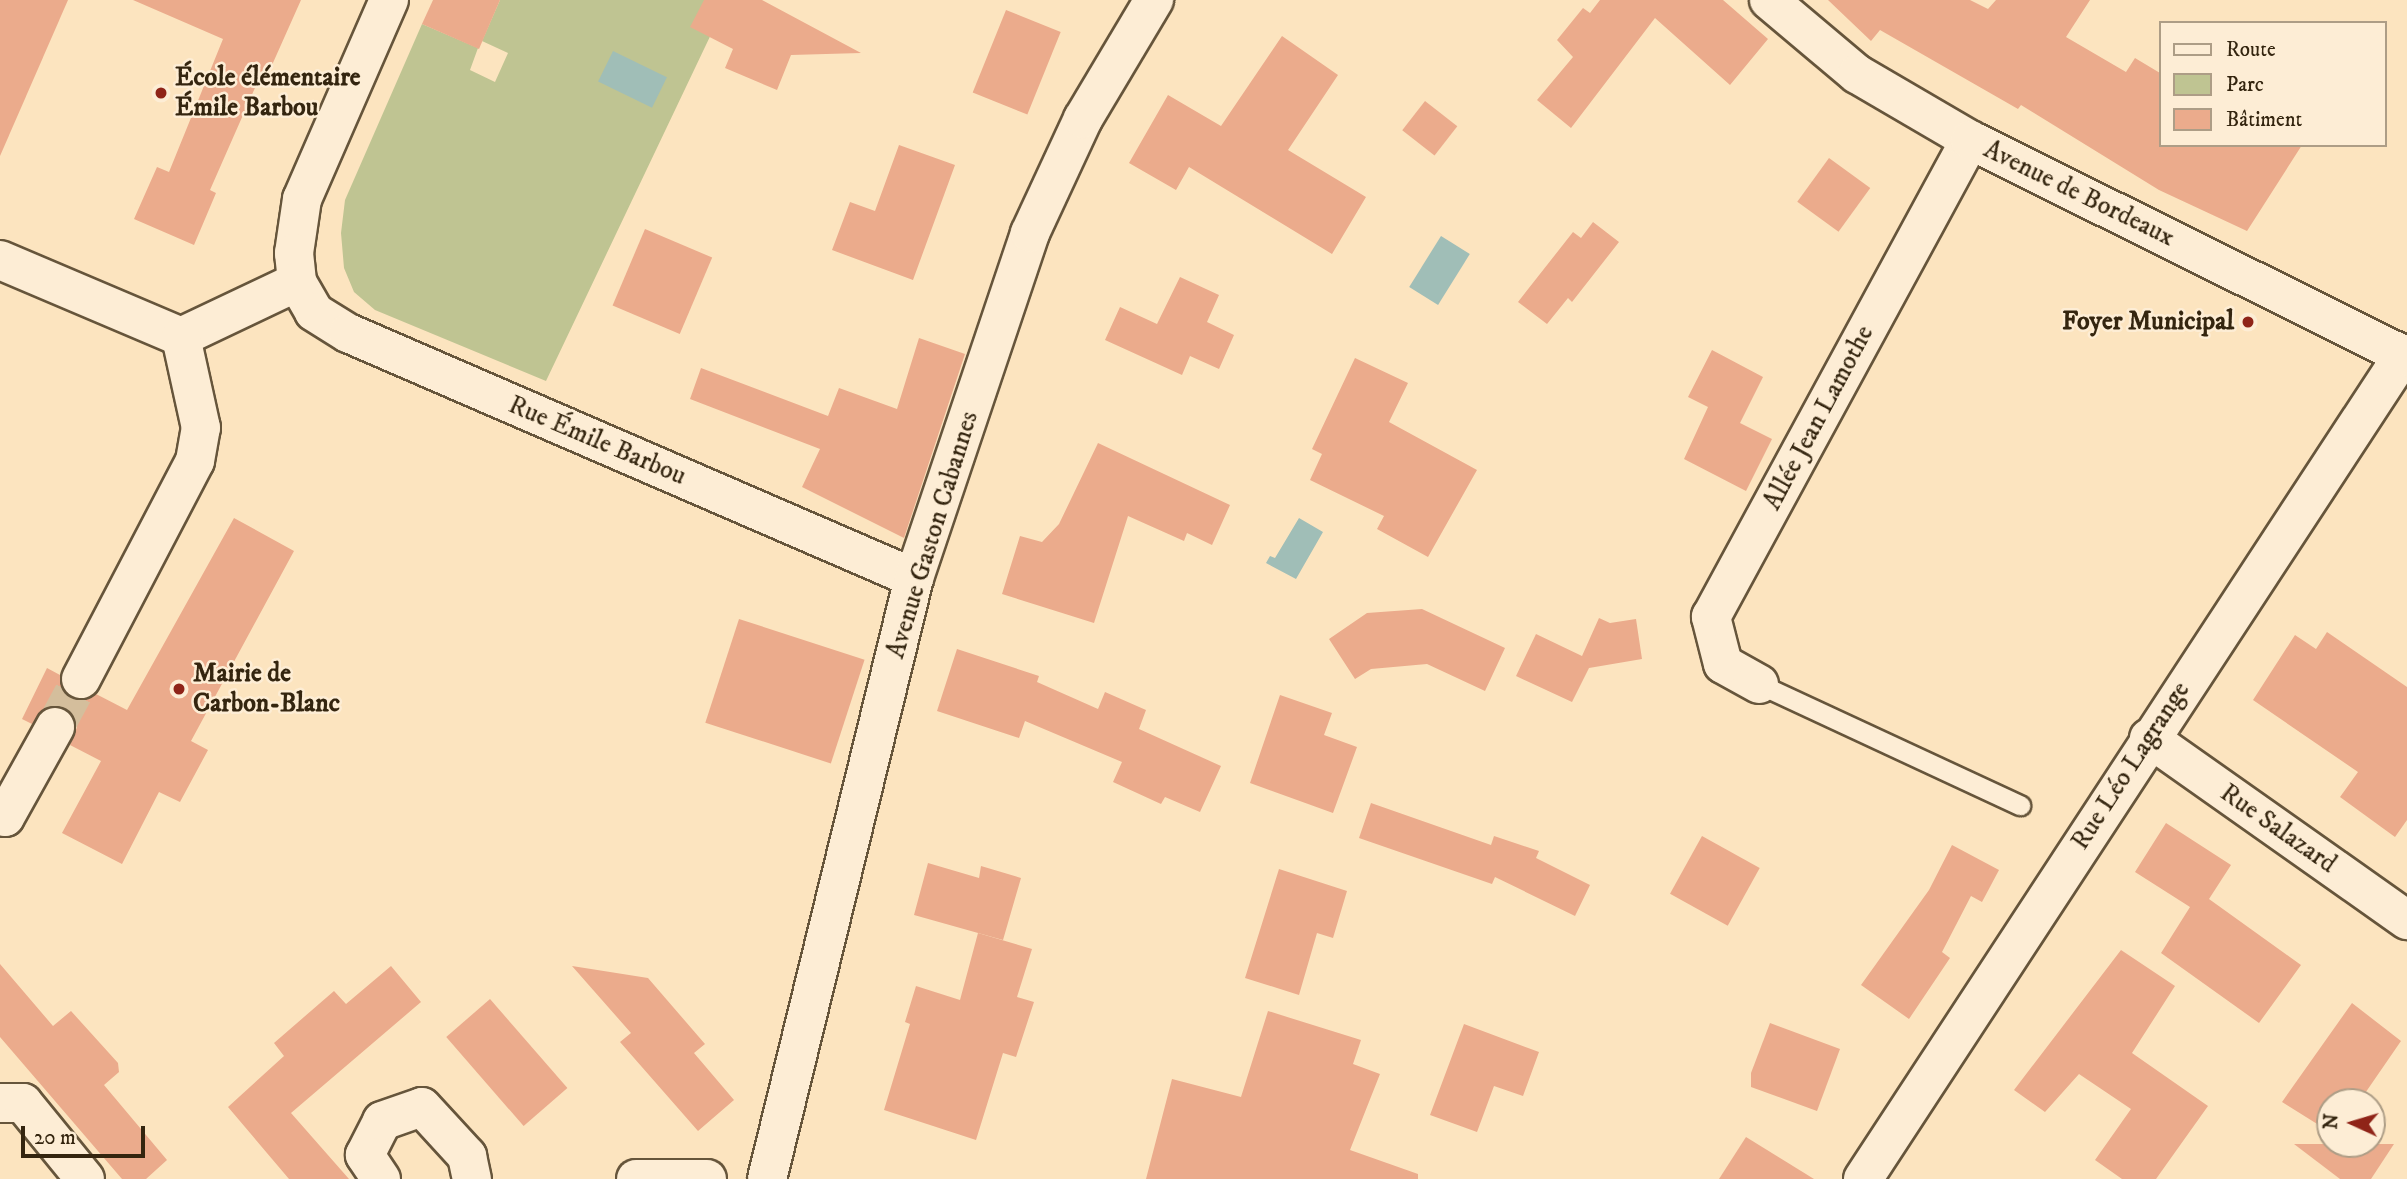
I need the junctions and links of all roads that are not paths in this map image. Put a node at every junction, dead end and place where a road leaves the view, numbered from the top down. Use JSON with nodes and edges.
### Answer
{"nodes":[{"id":1,"x":389,"y":0,"type":"edge"},
{"id":2,"x":1154,"y":0,"type":"edge"},
{"id":3,"x":1769,"y":0,"type":"edge"},
{"id":4,"x":1969,"y":140,"type":"junction"},
{"id":5,"x":0,"y":260,"type":"edge"},
{"id":6,"x":297,"y":282,"type":"junction"},
{"id":7,"x":181,"y":337,"type":"junction"},
{"id":8,"x":2405,"y":356,"type":"edge"},
{"id":9,"x":914,"y":578,"type":"junction"},
{"id":10,"x":81,"y":679,"type":"tunnel mouth"},
{"id":11,"x":1759,"y":684,"type":"joint"},
{"id":12,"x":55,"y":727,"type":"tunnel mouth"},
{"id":13,"x":2149,"y":738,"type":"junction"},
{"id":14,"x":2020,"y":805,"type":"dead end"},
{"id":15,"x":0,"y":816,"type":"edge"},
{"id":16,"x":2407,"y":920,"type":"edge"},
{"id":17,"x":0,"y":1103,"type":"edge"},
{"id":18,"x":85,"y":1179,"type":"edge"},
{"id":19,"x":381,"y":1179,"type":"edge"},
{"id":20,"x":472,"y":1179,"type":"edge"},
{"id":21,"x":636,"y":1179,"type":"edge"},
{"id":22,"x":707,"y":1179,"type":"edge"},
{"id":23,"x":767,"y":1179,"type":"edge"},
{"id":24,"x":1863,"y":1179,"type":"edge"}],
"edges":[{"from":1,"to":6,"type":"street"},
{"from":2,"to":9,"type":"street","name":"Avenue Gaston Cabannes"},
{"from":3,"to":4,"type":"street","name":"Avenue de Bordeaux"},
{"from":4,"to":8,"type":"street","name":"Avenue de Bordeaux"},
{"from":4,"to":11,"type":"street","name":"Allée Jean Lamothe"},
{"from":5,"to":7,"type":"street"},
{"from":6,"to":7,"type":"street"},
{"from":6,"to":9,"type":"street","name":"Rue Émile Barbou"},
{"from":7,"to":10,"type":"street"},
{"from":8,"to":13,"type":"street","name":"Rue Léo Lagrange"},
{"from":9,"to":23,"type":"street","name":"Avenue Gaston Cabannes"},
{"from":11,"to":14,"type":"lane"},
{"from":12,"to":15,"type":"street"},
{"from":13,"to":16,"type":"street","name":"Rue Salazard"},
{"from":13,"to":24,"type":"street","name":"Rue Léo Lagrange"},
{"from":17,"to":18,"type":"street"},
{"from":19,"to":20,"type":"street"},
{"from":21,"to":22,"type":"street"}]}
